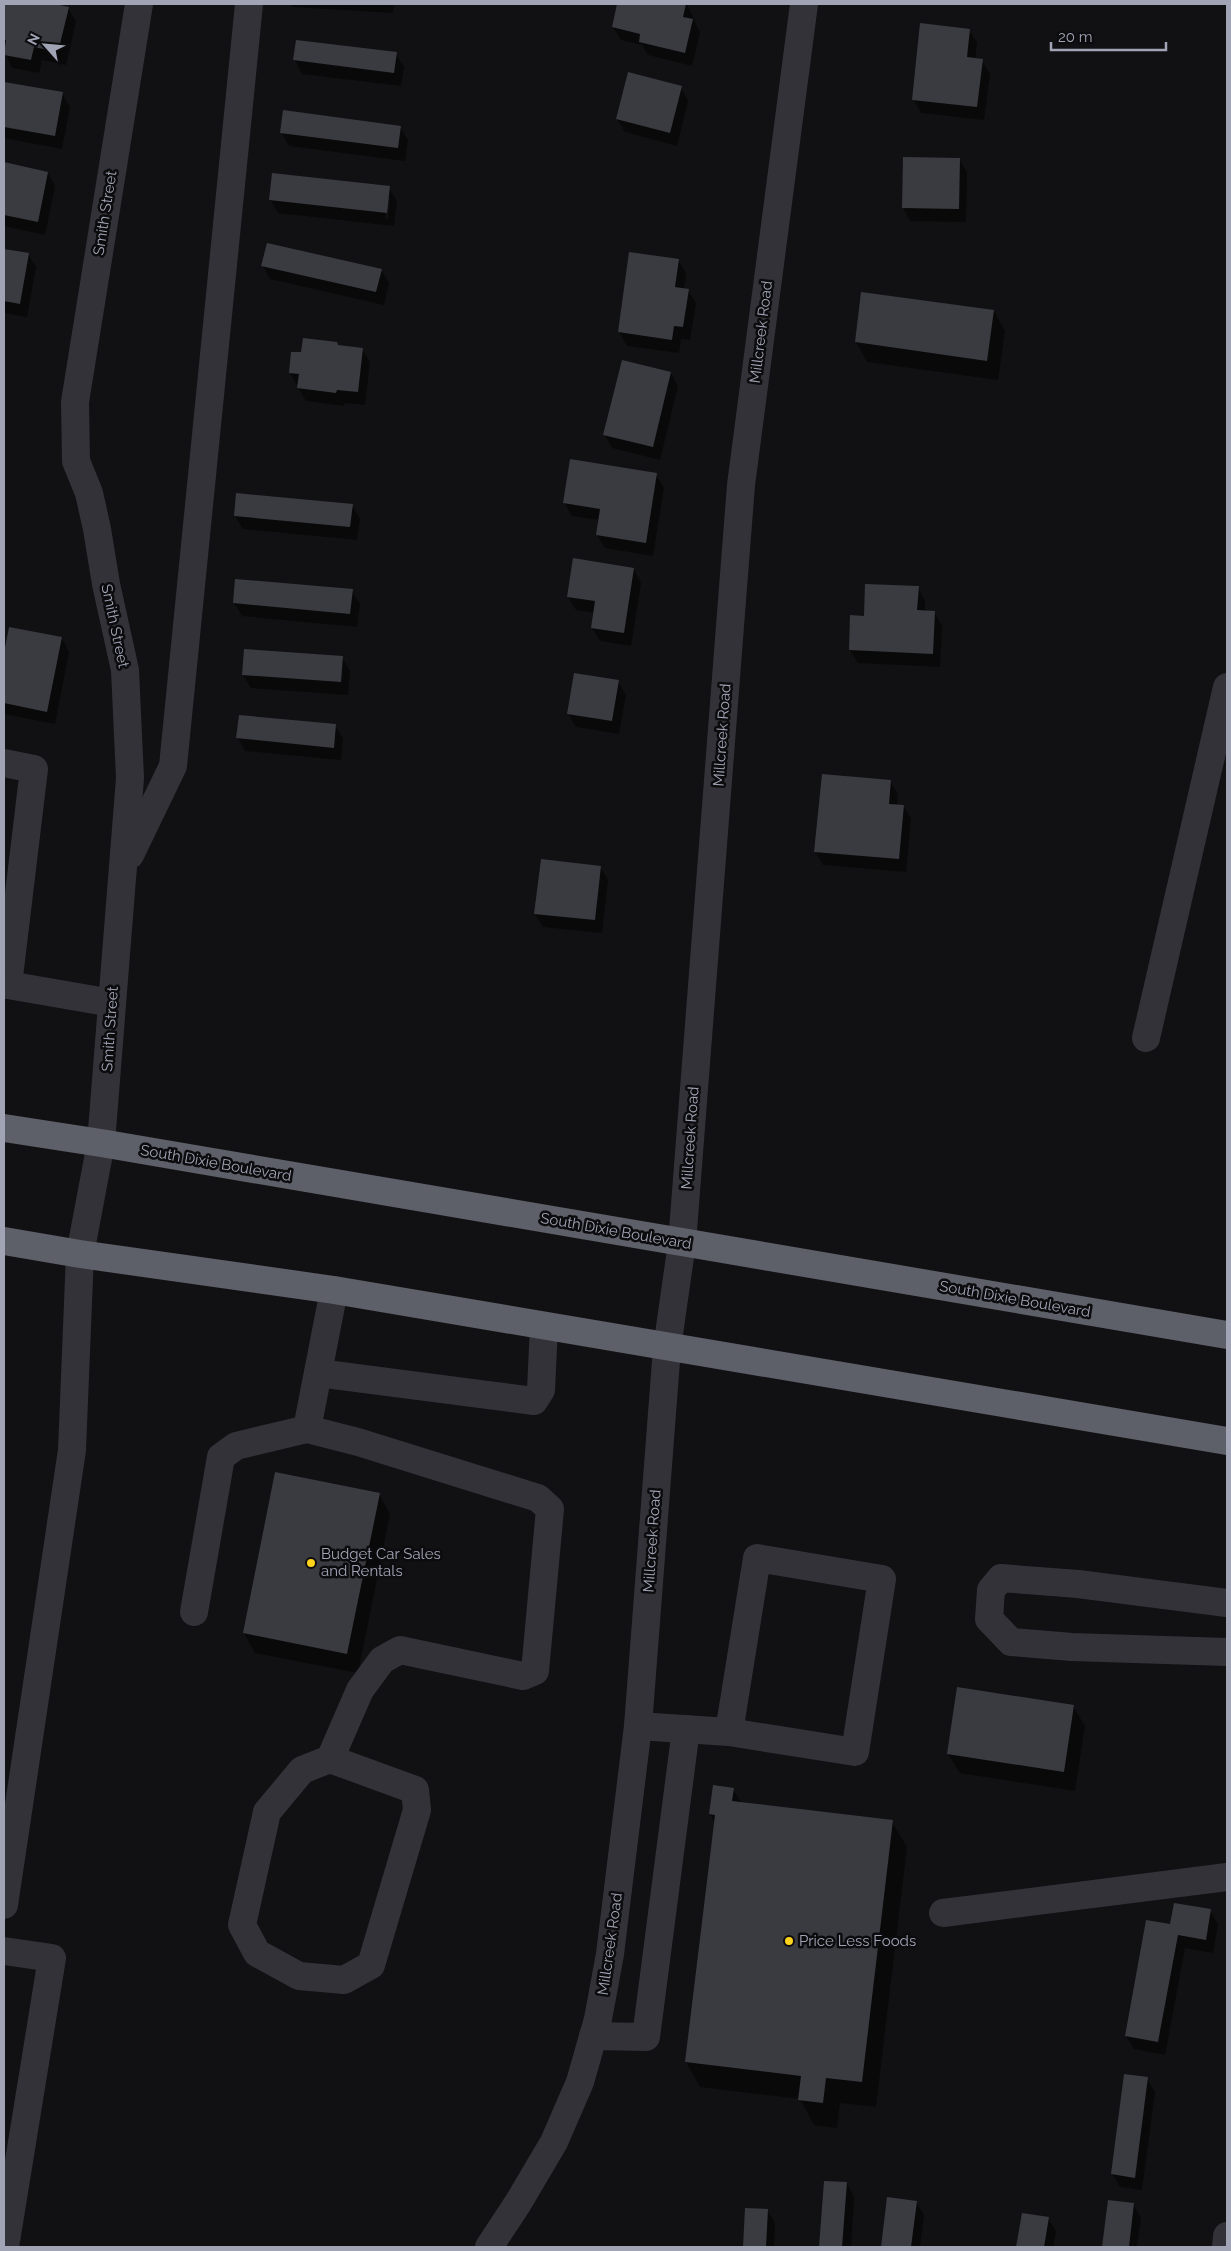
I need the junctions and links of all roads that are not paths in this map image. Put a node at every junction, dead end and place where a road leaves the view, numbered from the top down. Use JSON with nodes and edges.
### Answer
{"nodes":[{"id":1,"x":139,"y":4,"type":"edge"},
{"id":2,"x":249,"y":4,"type":"edge"},
{"id":3,"x":804,"y":4,"type":"edge"},
{"id":4,"x":1227,"y":687,"type":"edge"},
{"id":5,"x":4,"y":763,"type":"edge"},
{"id":6,"x":123,"y":870,"type":"junction"},
{"id":7,"x":6,"y":985,"type":"edge"},
{"id":8,"x":112,"y":1003,"type":"junction"},
{"id":9,"x":1146,"y":1038,"type":"dead end"},
{"id":10,"x":4,"y":1128,"type":"edge"},
{"id":11,"x":101,"y":1143,"type":"junction"},
{"id":12,"x":4,"y":1240,"type":"edge"},
{"id":13,"x":682,"y":1243,"type":"junction"},
{"id":14,"x":80,"y":1254,"type":"junction"},
{"id":15,"x":334,"y":1290,"type":"junction"},
{"id":16,"x":544,"y":1326,"type":"junction"},
{"id":17,"x":1227,"y":1335,"type":"edge"},
{"id":18,"x":667,"y":1348,"type":"junction"},
{"id":19,"x":318,"y":1373,"type":"junction"},
{"id":20,"x":307,"y":1429,"type":"junction"},
{"id":21,"x":1227,"y":1441,"type":"edge"},
{"id":22,"x":1227,"y":1603,"type":"edge"},
{"id":23,"x":194,"y":1612,"type":"dead end"},
{"id":24,"x":1227,"y":1652,"type":"edge"},
{"id":25,"x":638,"y":1726,"type":"junction"},
{"id":26,"x":686,"y":1729,"type":"junction"},
{"id":27,"x":729,"y":1732,"type":"junction"},
{"id":28,"x":330,"y":1759,"type":"junction"},
{"id":29,"x":1227,"y":1877,"type":"edge"},
{"id":30,"x":4,"y":1905,"type":"edge"},
{"id":31,"x":943,"y":1913,"type":"dead end"},
{"id":32,"x":4,"y":1951,"type":"edge"},
{"id":33,"x":593,"y":2036,"type":"junction"},
{"id":34,"x":1227,"y":2236,"type":"edge"},
{"id":35,"x":5,"y":2247,"type":"edge"},
{"id":36,"x":489,"y":2247,"type":"edge"},
{"id":37,"x":1226,"y":2247,"type":"edge"}],
"edges":[{"from":1,"to":6,"type":"street","name":"Smith Street"},
{"from":2,"to":6,"type":"street"},
{"from":3,"to":13,"type":"street","name":"Millcreek Road"},
{"from":4,"to":9,"type":"street"},
{"from":5,"to":7,"type":"street"},
{"from":6,"to":8,"type":"street","name":"Smith Street"},
{"from":7,"to":8,"type":"street"},
{"from":8,"to":11,"type":"street","name":"Smith Street"},
{"from":10,"to":11,"type":"highway","name":"South Dixie Boulevard"},
{"from":11,"to":13,"type":"highway","name":"South Dixie Boulevard"},
{"from":11,"to":14,"type":"street","name":"Smith Street"},
{"from":12,"to":14,"type":"highway"},
{"from":13,"to":17,"type":"highway","name":"South Dixie Boulevard"},
{"from":13,"to":18,"type":"street","name":"Millcreek Road"},
{"from":14,"to":15,"type":"highway"},
{"from":14,"to":30,"type":"street","name":"Smith Street"},
{"from":15,"to":16,"type":"highway"},
{"from":15,"to":19,"type":"street"},
{"from":16,"to":18,"type":"highway"},
{"from":16,"to":19,"type":"street"},
{"from":18,"to":21,"type":"highway"},
{"from":18,"to":25,"type":"street","name":"Millcreek Road"},
{"from":19,"to":20,"type":"street"},
{"from":20,"to":23,"type":"street"},
{"from":20,"to":28,"type":"street"},
{"from":22,"to":24,"type":"street"},
{"from":25,"to":26,"type":"street"},
{"from":25,"to":33,"type":"street","name":"Millcreek Road"},
{"from":26,"to":27,"type":"street"},
{"from":26,"to":33,"type":"street"},
{"from":27,"to":27,"type":"street"},
{"from":28,"to":28,"type":"street"},
{"from":29,"to":31,"type":"street"},
{"from":32,"to":35,"type":"street"},
{"from":33,"to":36,"type":"street","name":"Millcreek Road"},
{"from":34,"to":37,"type":"street"}]}
